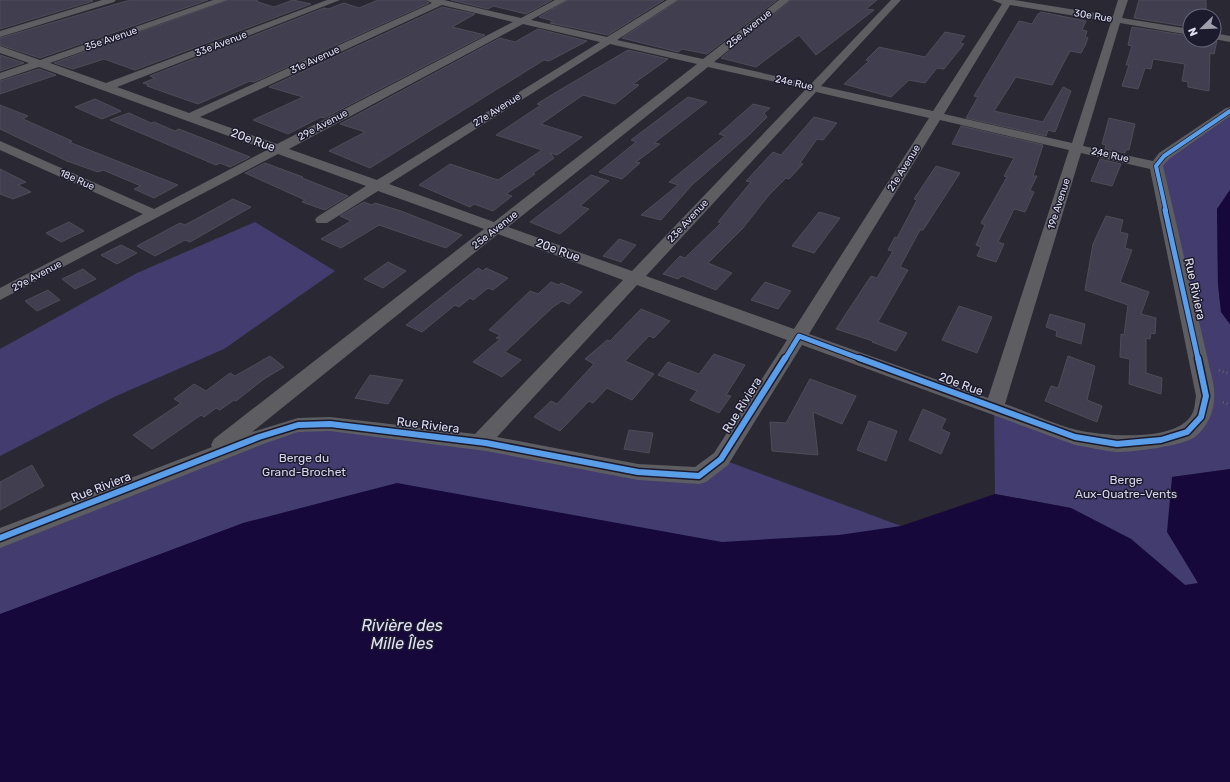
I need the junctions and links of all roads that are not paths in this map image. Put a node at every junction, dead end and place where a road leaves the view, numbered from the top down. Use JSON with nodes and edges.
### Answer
{"nodes":[{"id":1,"x":111,"y":0,"type":"edge"},
{"id":2,"x":222,"y":0,"type":"edge"},
{"id":3,"x":335,"y":0,"type":"edge"},
{"id":4,"x":562,"y":0,"type":"edge"},
{"id":5,"x":673,"y":0,"type":"edge"},
{"id":6,"x":785,"y":0,"type":"edge"},
{"id":7,"x":896,"y":0,"type":"edge"},
{"id":8,"x":1124,"y":0,"type":"edge"},
{"id":9,"x":436,"y":1,"type":"edge"},
{"id":10,"x":1005,"y":1,"type":"edge"},
{"id":11,"x":1117,"y":20,"type":"junction"},
{"id":12,"x":522,"y":21,"type":"junction"},
{"id":13,"x":1182,"y":31,"type":"edge"},
{"id":14,"x":0,"y":34,"type":"edge"},
{"id":15,"x":609,"y":41,"type":"junction"},
{"id":16,"x":0,"y":49,"type":"edge"},
{"id":17,"x":40,"y":63,"type":"junction"},
{"id":18,"x":707,"y":63,"type":"junction"},
{"id":19,"x":0,"y":77,"type":"edge"},
{"id":20,"x":107,"y":87,"type":"junction"},
{"id":21,"x":814,"y":87,"type":"junction"},
{"id":22,"x":1230,"y":111,"type":"edge"},
{"id":23,"x":937,"y":116,"type":"junction"},
{"id":24,"x":190,"y":118,"type":"junction"},
{"id":25,"x":0,"y":145,"type":"edge"},
{"id":26,"x":1077,"y":147,"type":"junction"},
{"id":27,"x":278,"y":149,"type":"junction"},
{"id":28,"x":1156,"y":166,"type":"junction"},
{"id":29,"x":377,"y":185,"type":"junction"},
{"id":30,"x":154,"y":214,"type":"junction"},
{"id":31,"x":322,"y":220,"type":"dead end"},
{"id":32,"x":497,"y":228,"type":"junction"},
{"id":33,"x":635,"y":278,"type":"junction"},
{"id":34,"x":0,"y":295,"type":"edge"},
{"id":35,"x":799,"y":336,"type":"junction"},
{"id":36,"x":994,"y":408,"type":"junction"},
{"id":37,"x":479,"y":443,"type":"junction"},
{"id":38,"x":1117,"y":444,"type":"joint"},
{"id":39,"x":204,"y":458,"type":"junction"},
{"id":40,"x":0,"y":538,"type":"edge"}],
"edges":[{"from":1,"to":14,"type":"street"},
{"from":2,"to":17,"type":"street","name":"35e Avenue"},
{"from":3,"to":20,"type":"street","name":"33e Avenue"},
{"from":4,"to":12,"type":"street","name":"29e Avenue"},
{"from":5,"to":15,"type":"street","name":"27e Avenue"},
{"from":6,"to":18,"type":"street","name":"25e Avenue"},
{"from":7,"to":21,"type":"street","name":"23e Avenue"},
{"from":8,"to":11,"type":"street","name":"19e Avenue"},
{"from":9,"to":12,"type":"street","name":"24e Rue"},
{"from":9,"to":24,"type":"street","name":"31e Avenue"},
{"from":10,"to":11,"type":"street","name":"30e Rue"},
{"from":10,"to":23,"type":"street","name":"21e Avenue"},
{"from":11,"to":13,"type":"street","name":"30e Rue"},
{"from":11,"to":26,"type":"street","name":"19e Avenue"},
{"from":12,"to":15,"type":"street","name":"24e Rue"},
{"from":12,"to":27,"type":"street","name":"29e Avenue"},
{"from":15,"to":18,"type":"street","name":"24e Rue"},
{"from":15,"to":29,"type":"street","name":"27e Avenue"},
{"from":16,"to":17,"type":"street","name":"20e Rue"},
{"from":17,"to":19,"type":"street","name":"35e Avenue"},
{"from":17,"to":20,"type":"street","name":"20e Rue"},
{"from":18,"to":21,"type":"street","name":"24e Rue"},
{"from":18,"to":32,"type":"street","name":"25e Avenue"},
{"from":20,"to":24,"type":"street","name":"20e Rue"},
{"from":21,"to":23,"type":"street","name":"24e Rue"},
{"from":21,"to":33,"type":"street","name":"23e Avenue"},
{"from":22,"to":28,"type":"street"},
{"from":23,"to":26,"type":"street","name":"24e Rue"},
{"from":23,"to":35,"type":"street","name":"21e Avenue"},
{"from":24,"to":27,"type":"street","name":"20e Rue"},
{"from":25,"to":30,"type":"street","name":"18e Rue"},
{"from":26,"to":28,"type":"street","name":"24e Rue"},
{"from":26,"to":36,"type":"street","name":"19e Avenue"},
{"from":27,"to":29,"type":"street","name":"20e Rue"},
{"from":27,"to":30,"type":"street","name":"29e Avenue"},
{"from":28,"to":38,"type":"street","name":"Rue Riviera"},
{"from":29,"to":31,"type":"street","name":"27e Avenue"},
{"from":29,"to":32,"type":"street","name":"20e Rue"},
{"from":30,"to":34,"type":"street","name":"29e Avenue"},
{"from":32,"to":33,"type":"street","name":"20e Rue"},
{"from":32,"to":39,"type":"street","name":"25e Avenue"},
{"from":33,"to":35,"type":"street","name":"20e Rue"},
{"from":33,"to":37,"type":"street","name":"23e Avenue"},
{"from":35,"to":36,"type":"street","name":"20e Rue"},
{"from":35,"to":37,"type":"street","name":"Rue Riviera"},
{"from":36,"to":38,"type":"street","name":"20e Rue"},
{"from":37,"to":39,"type":"street","name":"Rue Riviera"},
{"from":39,"to":40,"type":"street","name":"Rue Riviera"}]}
